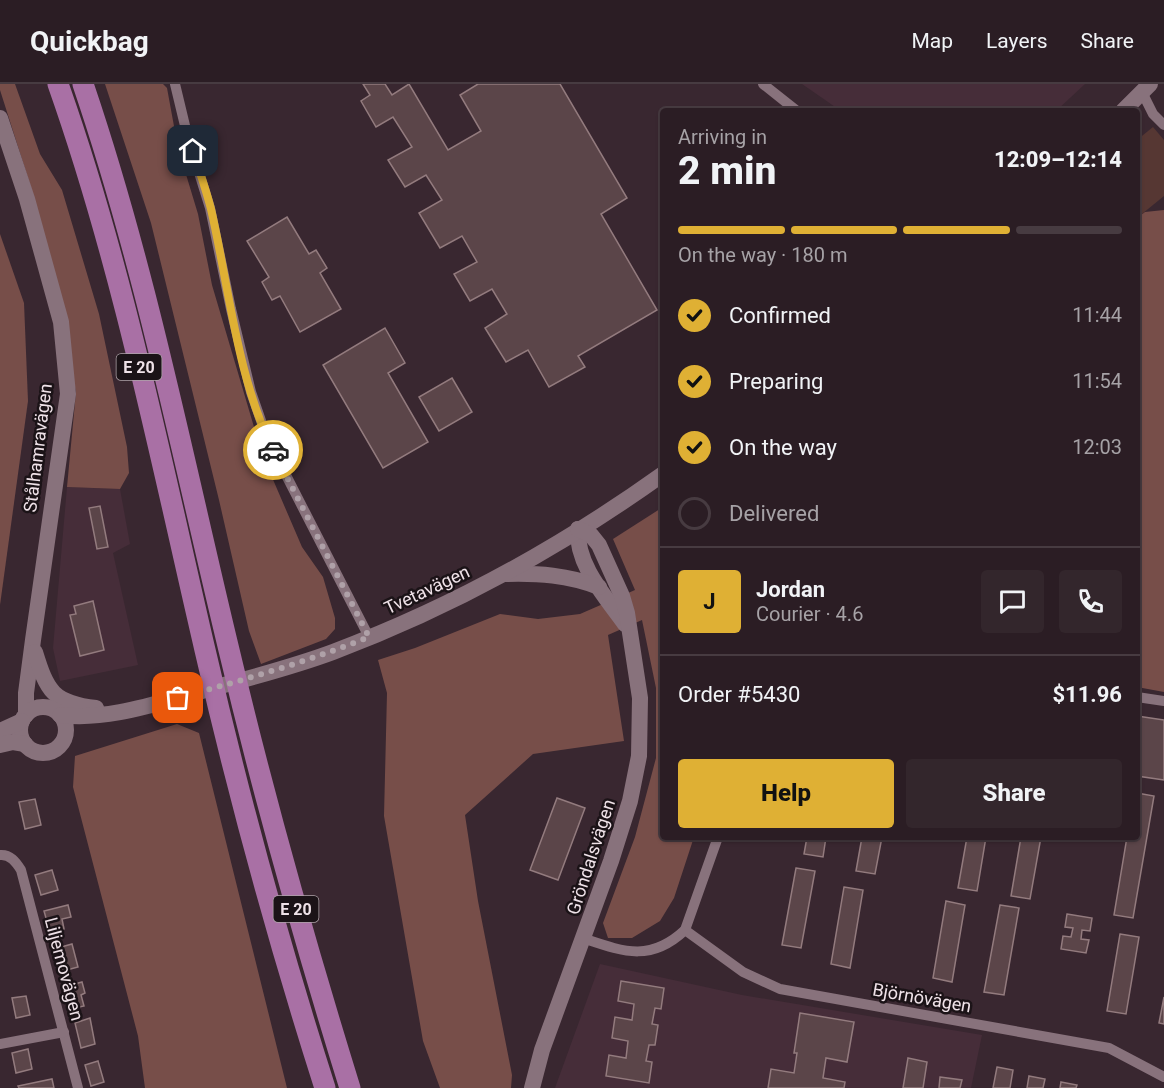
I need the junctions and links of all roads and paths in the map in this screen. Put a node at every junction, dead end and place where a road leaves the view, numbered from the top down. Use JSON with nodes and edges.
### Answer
{"nodes":[{"id":1,"x":58,"y":84,"type":"edge"},
{"id":2,"x":83,"y":84,"type":"edge"},
{"id":3,"x":175,"y":84,"type":"edge"},
{"id":4,"x":763,"y":84,"type":"edge"},
{"id":5,"x":1146,"y":88,"type":"edge"},
{"id":6,"x":793,"y":108,"type":"edge"},
{"id":7,"x":1126,"y":108,"type":"edge"},
{"id":8,"x":1,"y":124,"type":"edge"},
{"id":9,"x":1164,"y":125,"type":"edge"},
{"id":10,"x":660,"y":476,"type":"edge"},
{"id":11,"x":578,"y":529,"type":"junction"},
{"id":12,"x":504,"y":574,"type":"junction"},
{"id":13,"x":598,"y":587,"type":"junction"},
{"id":14,"x":629,"y":630,"type":"junction"},
{"id":15,"x":369,"y":637,"type":"junction"},
{"id":16,"x":32,"y":654,"type":"junction"},
{"id":17,"x":1140,"y":698,"type":"edge"},
{"id":18,"x":1164,"y":702,"type":"edge"},
{"id":19,"x":53,"y":712,"type":"junction"},
{"id":20,"x":120,"y":712,"type":"junction"},
{"id":21,"x":24,"y":718,"type":"junction"},
{"id":22,"x":0,"y":732,"type":"edge"},
{"id":23,"x":65,"y":736,"type":"junction"},
{"id":24,"x":25,"y":744,"type":"junction"},
{"id":25,"x":0,"y":745,"type":"edge"},
{"id":26,"x":717,"y":840,"type":"edge"},
{"id":27,"x":0,"y":855,"type":"edge"},
{"id":28,"x":685,"y":930,"type":"junction"},
{"id":29,"x":585,"y":939,"type":"junction"},
{"id":30,"x":64,"y":1032,"type":"junction"},
{"id":31,"x":0,"y":1044,"type":"edge"},
{"id":32,"x":1164,"y":1077,"type":"edge"},
{"id":33,"x":78,"y":1088,"type":"edge"},
{"id":34,"x":325,"y":1088,"type":"edge"},
{"id":35,"x":350,"y":1088,"type":"edge"},
{"id":36,"x":532,"y":1088,"type":"edge"}],
"edges":[{"from":1,"to":34,"type":"highway","number":"E 20"},
{"from":2,"to":35,"type":"highway","number":"E 20"},
{"from":3,"to":15,"type":"street"},
{"from":4,"to":6,"type":"street"},
{"from":5,"to":7,"type":"main road"},
{"from":5,"to":9,"type":"street"},
{"from":8,"to":16,"type":"main road","name":"Stålhamravägen"},
{"from":10,"to":11,"type":"main road","name":"Tvetavägen"},
{"from":11,"to":12,"type":"main road","name":"Tvetavägen"},
{"from":11,"to":13,"type":"main road","name":"Gröndalsvägen"},
{"from":11,"to":14,"type":"main road","name":"Gröndalsvägen"},
{"from":12,"to":13,"type":"main road"},
{"from":12,"to":15,"type":"main road","name":"Tvetavägen"},
{"from":13,"to":14,"type":"main road","name":"Gröndalsvägen"},
{"from":14,"to":29,"type":"main road","name":"Gröndalsvägen"},
{"from":15,"to":20,"type":"main road","name":"Tvetavägen"},
{"from":16,"to":19,"type":"main road","name":"Stålhamravägen"},
{"from":16,"to":20,"type":"main road","name":"Stålhamravägen"},
{"from":16,"to":21,"type":"main road","name":"Stålhamravägen"},
{"from":17,"to":18,"type":"street"},
{"from":19,"to":20,"type":"main road","name":"Tvetavägen"},
{"from":19,"to":21,"type":"main road"},
{"from":19,"to":23,"type":"main road"},
{"from":20,"to":23,"type":"main road","name":"Tvetavägen"},
{"from":21,"to":22,"type":"main road"},
{"from":21,"to":24,"type":"main road"},
{"from":23,"to":24,"type":"main road"},
{"from":24,"to":25,"type":"main road"},
{"from":26,"to":28,"type":"street"},
{"from":27,"to":30,"type":"street","name":"Liljemovägen"},
{"from":28,"to":29,"type":"street"},
{"from":28,"to":32,"type":"street","name":"Björnövägen"},
{"from":29,"to":36,"type":"main road","name":"Gröndalsvägen"},
{"from":30,"to":31,"type":"street"},
{"from":30,"to":33,"type":"street","name":"Liljemovägen"}]}
